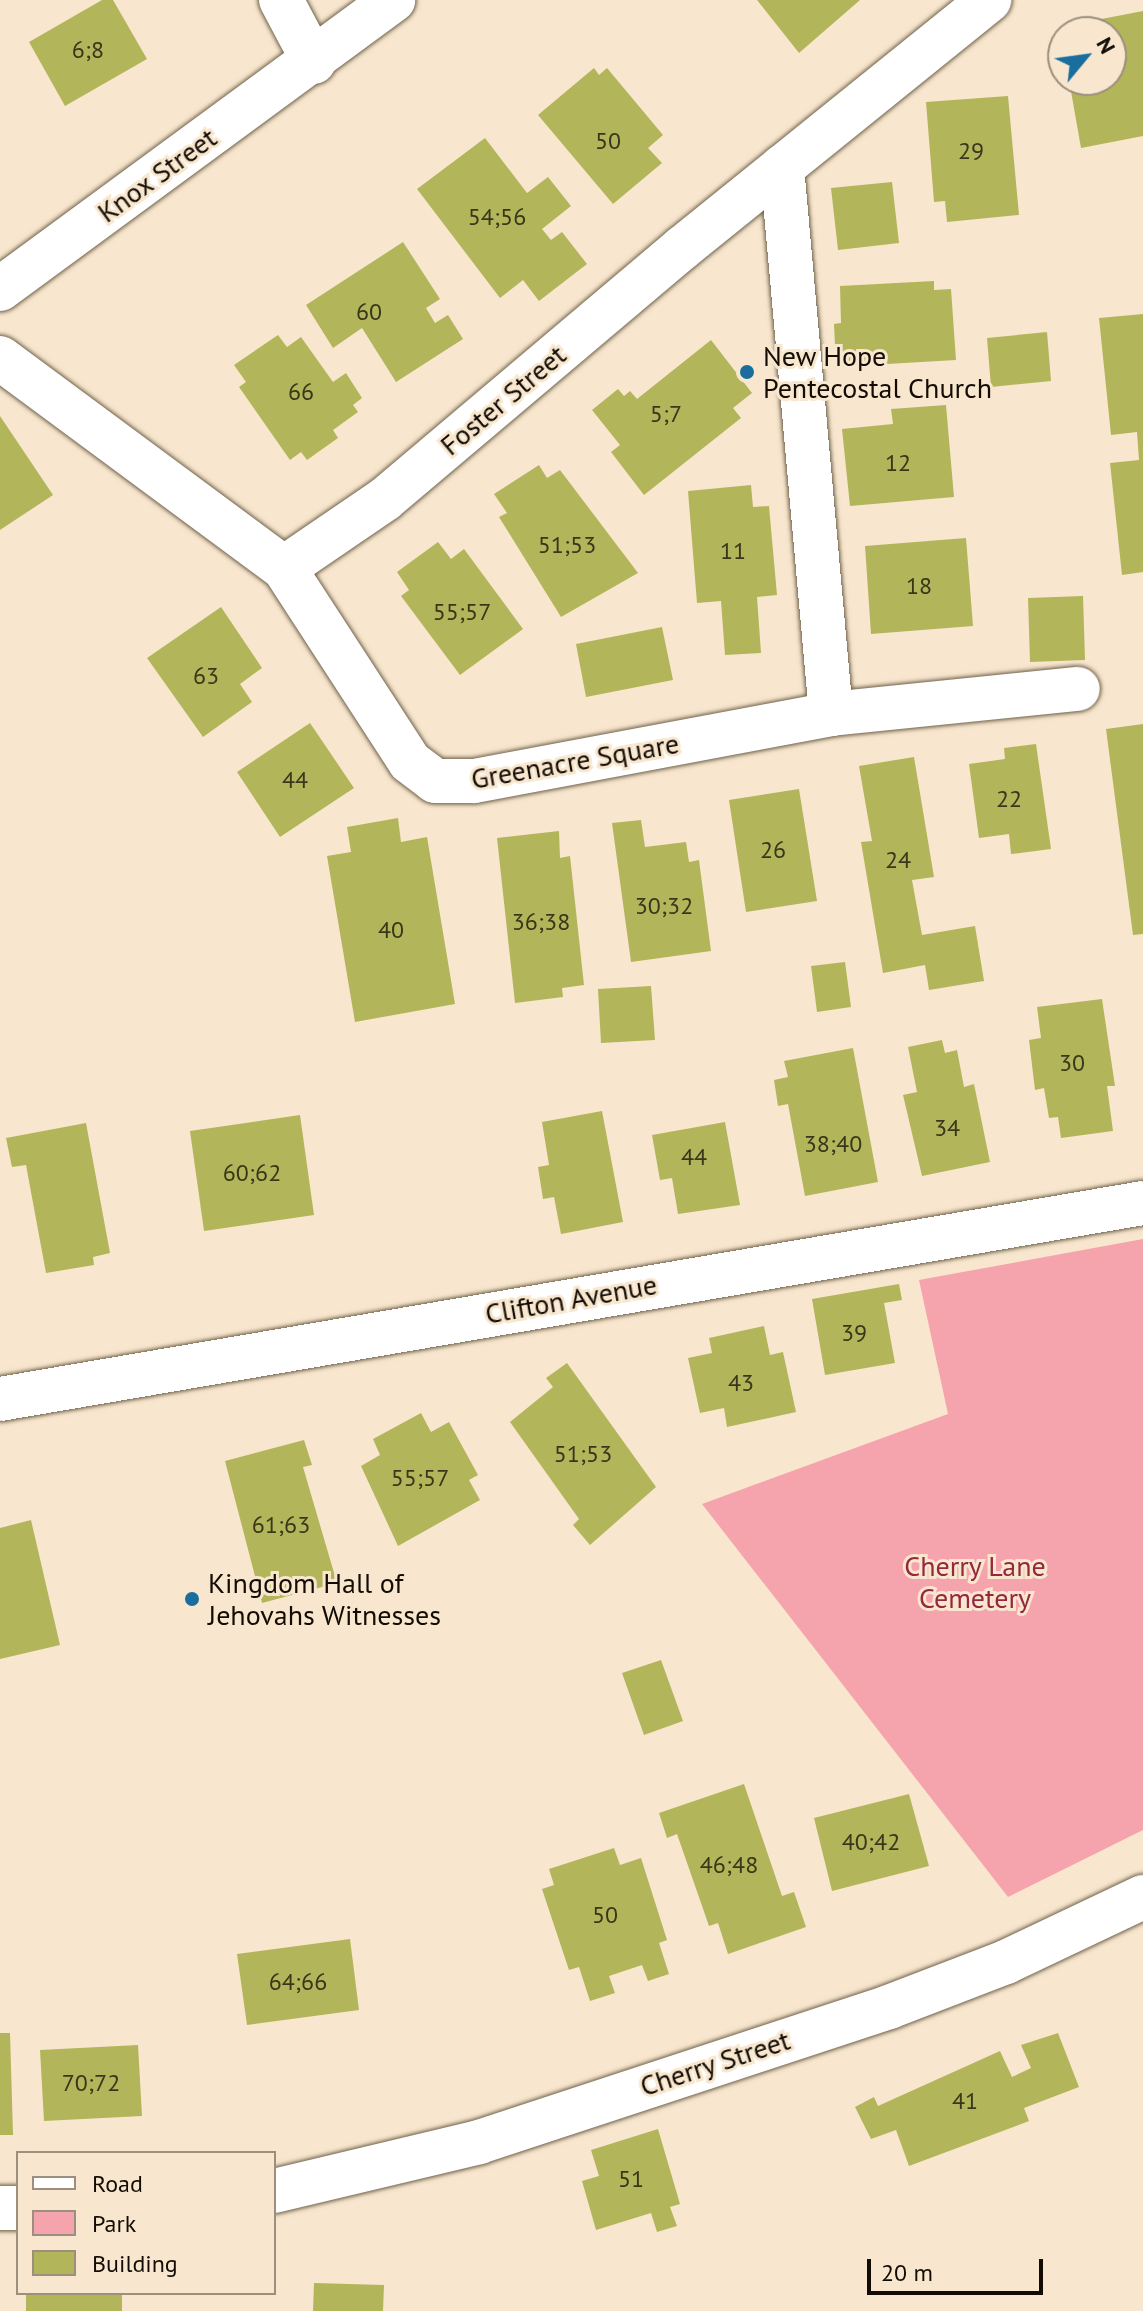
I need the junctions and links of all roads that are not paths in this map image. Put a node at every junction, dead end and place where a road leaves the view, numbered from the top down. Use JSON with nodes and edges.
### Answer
{"nodes":[{"id":1,"x":281,"y":0,"type":"edge"},
{"id":2,"x":393,"y":0,"type":"edge"},
{"id":3,"x":989,"y":0,"type":"edge"},
{"id":4,"x":314,"y":62,"type":"junction"},
{"id":5,"x":782,"y":167,"type":"junction"},
{"id":6,"x":0,"y":289,"type":"edge"},
{"id":7,"x":0,"y":358,"type":"edge"},
{"id":8,"x":284,"y":568,"type":"junction"},
{"id":9,"x":1078,"y":689,"type":"dead end"},
{"id":10,"x":831,"y":714,"type":"junction"},
{"id":11,"x":1143,"y":1203,"type":"edge"},
{"id":12,"x":0,"y":1399,"type":"edge"},
{"id":13,"x":1143,"y":1897,"type":"edge"},
{"id":14,"x":276,"y":2191,"type":"edge"}],
"edges":[{"from":1,"to":4,"type":"street"},
{"from":2,"to":4,"type":"street","name":"Knox Street"},
{"from":3,"to":5,"type":"street","name":"Foster Street"},
{"from":4,"to":6,"type":"street","name":"Knox Street"},
{"from":5,"to":8,"type":"street","name":"Foster Street"},
{"from":5,"to":10,"type":"street"},
{"from":7,"to":8,"type":"street"},
{"from":8,"to":10,"type":"street","name":"Greenacre Square"},
{"from":9,"to":10,"type":"street","name":"Greenacre Square"},
{"from":11,"to":12,"type":"street","name":"Clifton Avenue"},
{"from":13,"to":14,"type":"street","name":"Cherry Street"}]}
